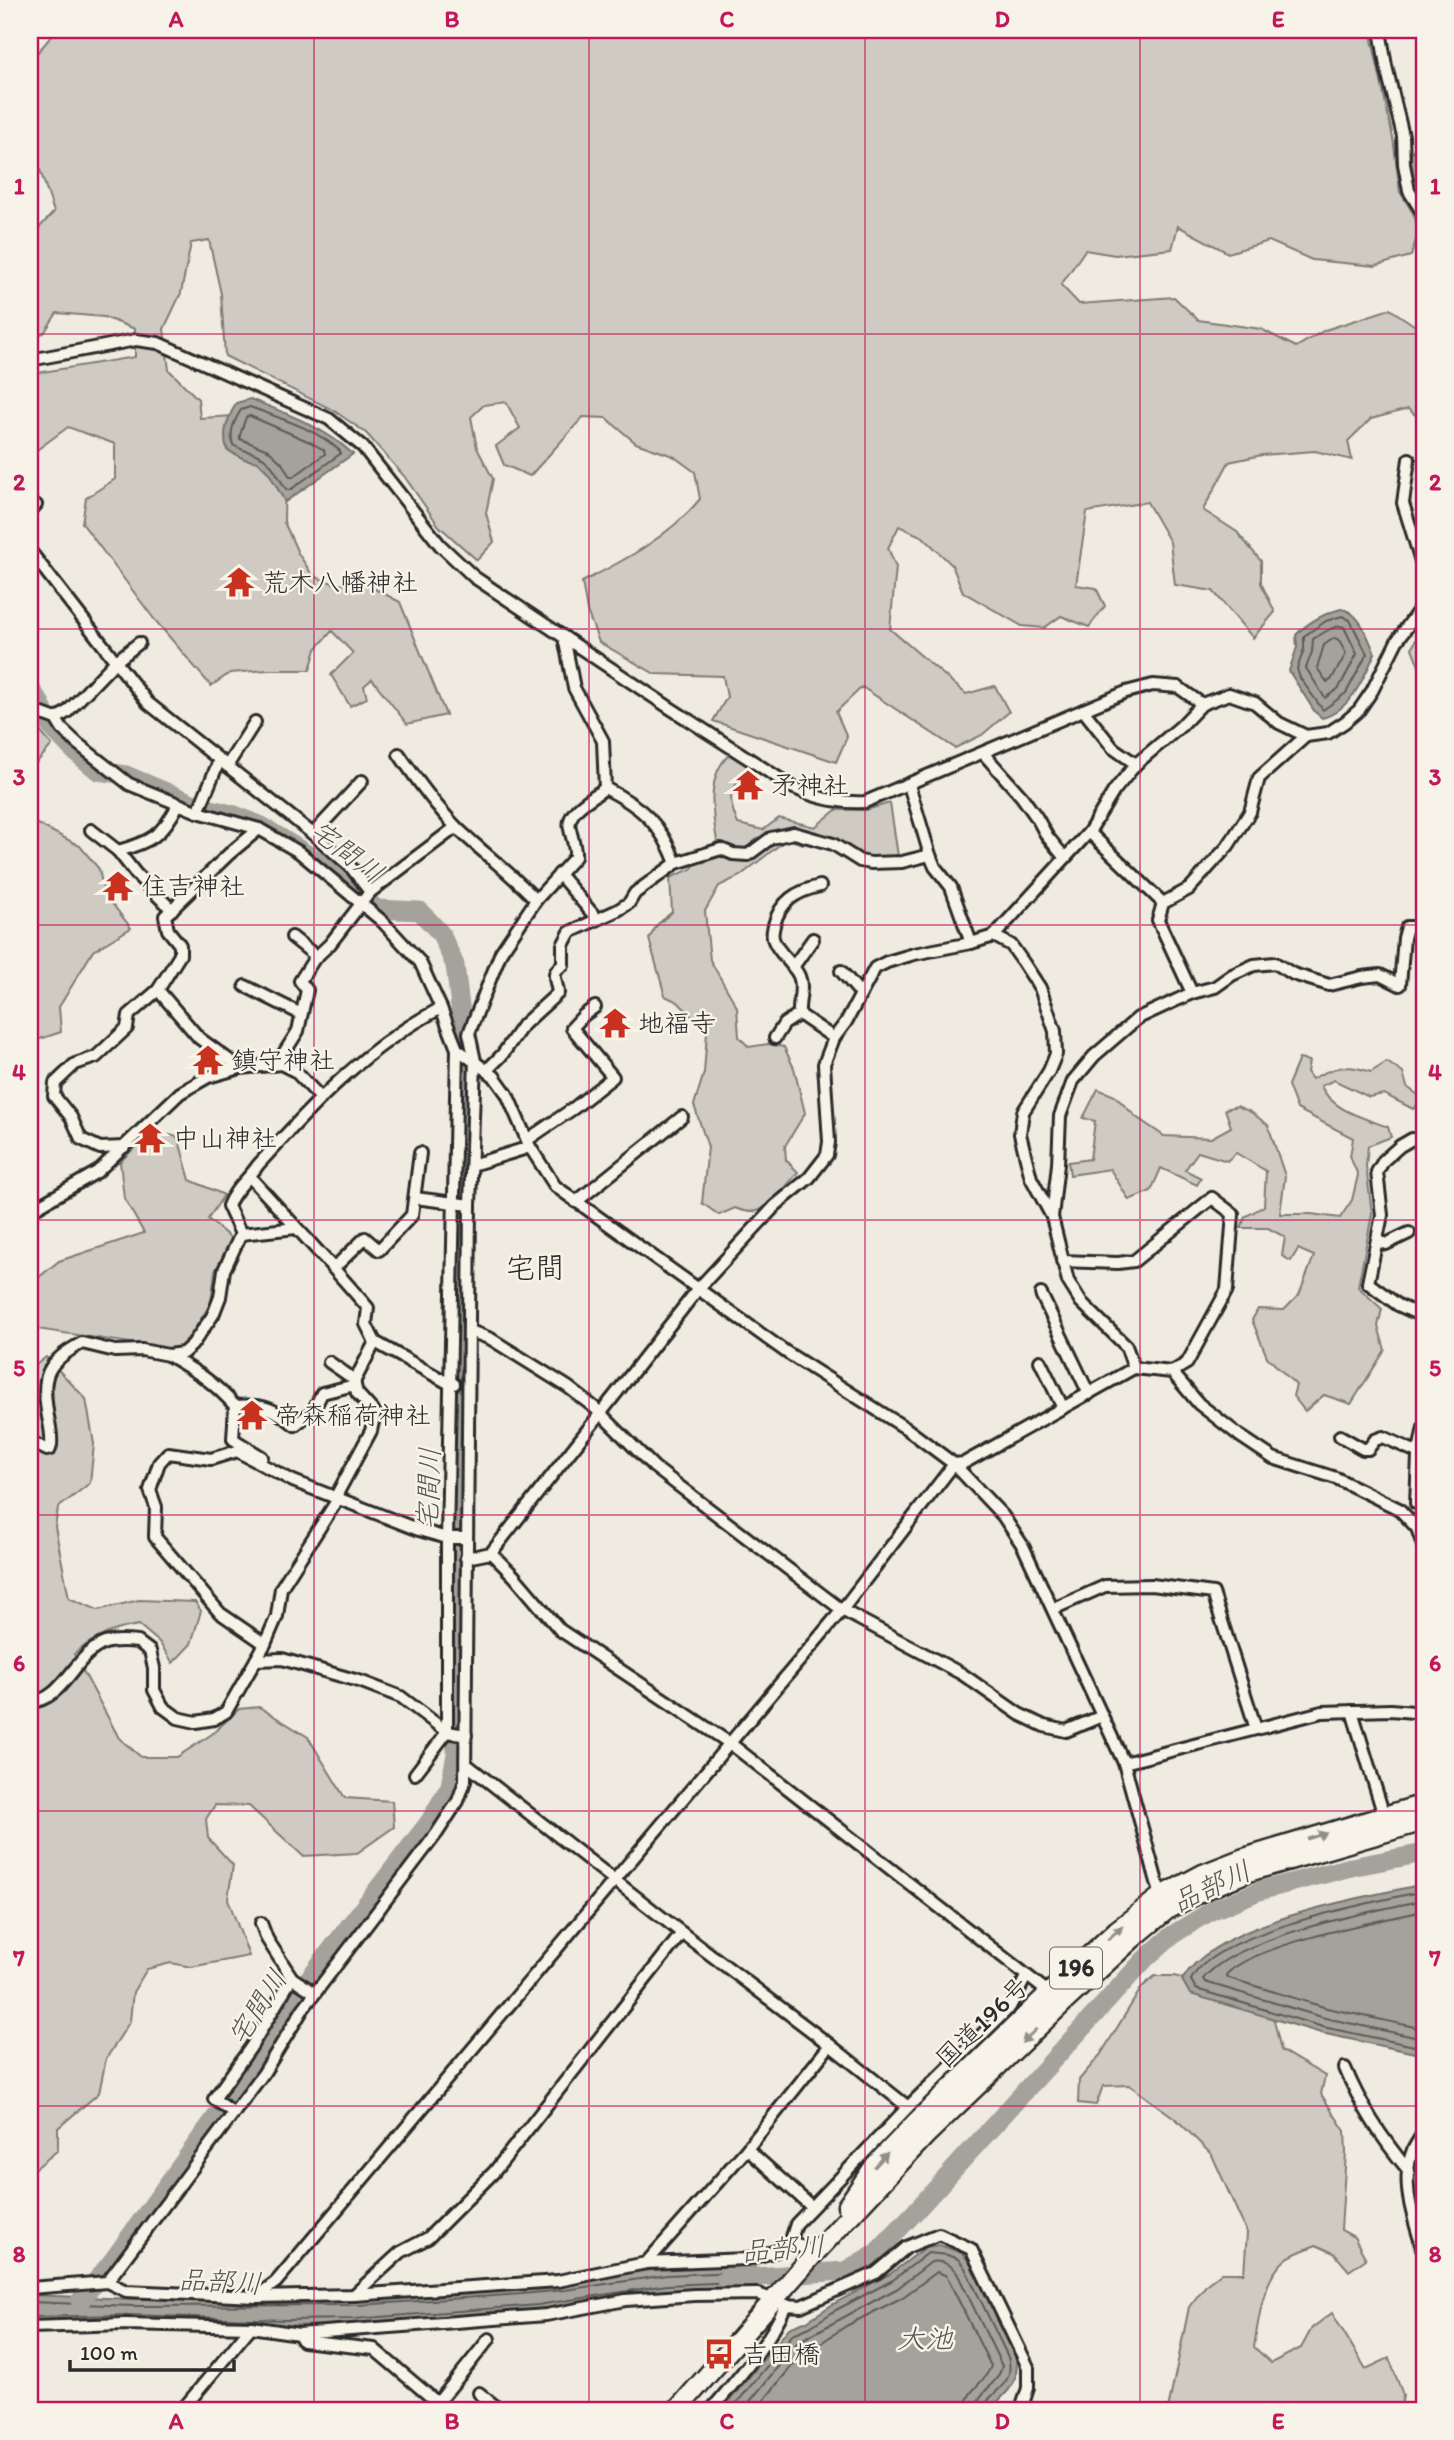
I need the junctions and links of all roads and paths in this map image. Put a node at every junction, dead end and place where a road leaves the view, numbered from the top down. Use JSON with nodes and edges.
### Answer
{"nodes":[{"id":1,"x":1380,"y":30,"type":"edge"},
{"id":2,"x":1424,"y":215,"type":"edge"},
{"id":3,"x":30,"y":360,"type":"edge"},
{"id":4,"x":1409,"y":459,"type":"dead end"},
{"id":5,"x":30,"y":551,"type":"edge"},
{"id":6,"x":1424,"y":571,"type":"edge"},
{"id":7,"x":1424,"y":603,"type":"edge"},
{"id":8,"x":564,"y":637,"type":"junction"},
{"id":9,"x":139,"y":643,"type":"dead end"},
{"id":10,"x":115,"y":662,"type":"junction"},
{"id":11,"x":1202,"y":704,"type":"junction"},
{"id":12,"x":30,"y":706,"type":"edge"},
{"id":13,"x":1083,"y":710,"type":"junction"},
{"id":14,"x":56,"y":719,"type":"junction"},
{"id":15,"x":255,"y":723,"type":"dead end"},
{"id":16,"x":1306,"y":736,"type":"junction"},
{"id":17,"x":983,"y":753,"type":"junction"},
{"id":18,"x":399,"y":754,"type":"dead end"},
{"id":19,"x":223,"y":763,"type":"junction"},
{"id":20,"x":1136,"y":764,"type":"junction"},
{"id":21,"x":362,"y":781,"type":"dead end"},
{"id":22,"x":909,"y":785,"type":"junction"},
{"id":23,"x":605,"y":788,"type":"junction"},
{"id":24,"x":178,"y":805,"type":"junction"},
{"id":25,"x":198,"y":812,"type":"junction"},
{"id":26,"x":456,"y":827,"type":"junction"},
{"id":27,"x":259,"y":829,"type":"junction"},
{"id":28,"x":90,"y":830,"type":"dead end"},
{"id":29,"x":1089,"y":832,"type":"junction"},
{"id":30,"x":313,"y":834,"type":"junction"},
{"id":31,"x":118,"y":851,"type":"junction"},
{"id":32,"x":930,"y":855,"type":"junction"},
{"id":33,"x":1065,"y":858,"type":"junction"},
{"id":34,"x":677,"y":863,"type":"junction"},
{"id":35,"x":559,"y":874,"type":"junction"},
{"id":36,"x":820,"y":887,"type":"dead end"},
{"id":37,"x":365,"y":898,"type":"junction"},
{"id":38,"x":537,"y":900,"type":"junction"},
{"id":39,"x":1163,"y":903,"type":"junction"},
{"id":40,"x":172,"y":910,"type":"junction"},
{"id":41,"x":597,"y":919,"type":"junction"},
{"id":42,"x":1424,"y":927,"type":"edge"},
{"id":43,"x":994,"y":936,"type":"junction"},
{"id":44,"x":292,"y":937,"type":"dead end"},
{"id":45,"x":813,"y":939,"type":"dead end"},
{"id":46,"x":971,"y":943,"type":"junction"},
{"id":47,"x":317,"y":957,"type":"junction"},
{"id":48,"x":793,"y":967,"type":"junction"},
{"id":49,"x":841,"y":971,"type":"dead end"},
{"id":50,"x":245,"y":986,"type":"dead end"},
{"id":51,"x":159,"y":990,"type":"junction"},
{"id":52,"x":1192,"y":993,"type":"junction"},
{"id":53,"x":861,"y":994,"type":"junction"},
{"id":54,"x":595,"y":1007,"type":"dead end"},
{"id":55,"x":441,"y":1008,"type":"junction"},
{"id":56,"x":301,"y":1014,"type":"junction"},
{"id":57,"x":799,"y":1014,"type":"junction"},
{"id":58,"x":775,"y":1038,"type":"dead end"},
{"id":59,"x":834,"y":1038,"type":"junction"},
{"id":60,"x":457,"y":1049,"type":"junction"},
{"id":61,"x":475,"y":1060,"type":"junction"},
{"id":62,"x":281,"y":1064,"type":"junction"},
{"id":63,"x":240,"y":1068,"type":"junction"},
{"id":64,"x":487,"y":1070,"type":"junction"},
{"id":65,"x":320,"y":1097,"type":"junction"},
{"id":66,"x":682,"y":1117,"type":"dead end"},
{"id":67,"x":1424,"y":1141,"type":"edge"},
{"id":68,"x":529,"y":1144,"type":"junction"},
{"id":69,"x":124,"y":1147,"type":"junction"},
{"id":70,"x":420,"y":1153,"type":"dead end"},
{"id":71,"x":472,"y":1165,"type":"junction"},
{"id":72,"x":250,"y":1177,"type":"junction"},
{"id":73,"x":415,"y":1198,"type":"junction"},
{"id":74,"x":576,"y":1202,"type":"junction"},
{"id":75,"x":460,"y":1205,"type":"junction"},
{"id":76,"x":30,"y":1211,"type":"edge"},
{"id":77,"x":1052,"y":1217,"type":"junction"},
{"id":78,"x":296,"y":1228,"type":"junction"},
{"id":79,"x":1409,"y":1233,"type":"dead end"},
{"id":80,"x":242,"y":1234,"type":"junction"},
{"id":81,"x":1377,"y":1241,"type":"junction"},
{"id":82,"x":1062,"y":1261,"type":"junction"},
{"id":83,"x":334,"y":1268,"type":"junction"},
{"id":84,"x":698,"y":1289,"type":"junction"},
{"id":85,"x":1041,"y":1294,"type":"dead end"},
{"id":86,"x":1424,"y":1317,"type":"edge"},
{"id":87,"x":470,"y":1331,"type":"junction"},
{"id":88,"x":375,"y":1342,"type":"junction"},
{"id":89,"x":168,"y":1355,"type":"junction"},
{"id":90,"x":1040,"y":1361,"type":"dead end"},
{"id":91,"x":329,"y":1362,"type":"dead end"},
{"id":92,"x":1133,"y":1368,"type":"junction"},
{"id":93,"x":1172,"y":1372,"type":"junction"},
{"id":94,"x":355,"y":1382,"type":"junction"},
{"id":95,"x":458,"y":1385,"type":"junction"},
{"id":96,"x":1089,"y":1394,"type":"junction"},
{"id":97,"x":234,"y":1406,"type":"junction"},
{"id":98,"x":1063,"y":1408,"type":"junction"},
{"id":99,"x":600,"y":1413,"type":"junction"},
{"id":100,"x":1424,"y":1427,"type":"edge"},
{"id":101,"x":1340,"y":1436,"type":"dead end"},
{"id":102,"x":30,"y":1441,"type":"edge"},
{"id":103,"x":1419,"y":1453,"type":"junction"},
{"id":104,"x":954,"y":1464,"type":"junction"},
{"id":105,"x":265,"y":1467,"type":"junction"},
{"id":106,"x":336,"y":1499,"type":"junction"},
{"id":107,"x":1420,"y":1503,"type":"edge"},
{"id":108,"x":1404,"y":1514,"type":"junction"},
{"id":109,"x":455,"y":1538,"type":"junction"},
{"id":110,"x":1424,"y":1548,"type":"edge"},
{"id":111,"x":491,"y":1553,"type":"junction"},
{"id":112,"x":466,"y":1558,"type":"junction"},
{"id":113,"x":1053,"y":1609,"type":"junction"},
{"id":114,"x":842,"y":1610,"type":"junction"},
{"id":115,"x":265,"y":1644,"type":"junction"},
{"id":116,"x":256,"y":1660,"type":"junction"},
{"id":117,"x":30,"y":1702,"type":"edge"},
{"id":118,"x":1352,"y":1711,"type":"junction"},
{"id":119,"x":1424,"y":1713,"type":"edge"},
{"id":120,"x":1102,"y":1716,"type":"junction"},
{"id":121,"x":1256,"y":1729,"type":"junction"},
{"id":122,"x":456,"y":1733,"type":"junction"},
{"id":123,"x":731,"y":1744,"type":"junction"},
{"id":124,"x":1124,"y":1763,"type":"junction"},
{"id":125,"x":466,"y":1764,"type":"junction"},
{"id":126,"x":415,"y":1774,"type":"dead end"},
{"id":127,"x":1424,"y":1804,"type":"edge"},
{"id":128,"x":1424,"y":1821,"type":"edge"},
{"id":129,"x":1386,"y":1824,"type":"junction"},
{"id":130,"x":614,"y":1879,"type":"junction"},
{"id":131,"x":1164,"y":1903,"type":"junction"},
{"id":132,"x":261,"y":1923,"type":"dead end"},
{"id":133,"x":682,"y":1933,"type":"junction"},
{"id":134,"x":1026,"y":1977,"type":"junction"},
{"id":135,"x":293,"y":1978,"type":"junction"},
{"id":136,"x":315,"y":1993,"type":"junction"},
{"id":137,"x":1056,"y":1998,"type":"junction"},
{"id":138,"x":830,"y":2045,"type":"junction"},
{"id":139,"x":1345,"y":2068,"type":"dead end"},
{"id":140,"x":908,"y":2107,"type":"junction"},
{"id":141,"x":234,"y":2113,"type":"junction"},
{"id":142,"x":1424,"y":2131,"type":"edge"},
{"id":143,"x":747,"y":2149,"type":"junction"},
{"id":144,"x":1409,"y":2171,"type":"junction"},
{"id":145,"x":811,"y":2207,"type":"junction"},
{"id":146,"x":791,"y":2240,"type":"junction"},
{"id":147,"x":1424,"y":2253,"type":"edge"},
{"id":148,"x":810,"y":2258,"type":"junction"},
{"id":149,"x":646,"y":2263,"type":"junction"},
{"id":150,"x":107,"y":2282,"type":"junction"},
{"id":151,"x":30,"y":2288,"type":"edge"},
{"id":152,"x":354,"y":2295,"type":"junction"},
{"id":153,"x":256,"y":2297,"type":"junction"},
{"id":154,"x":781,"y":2302,"type":"junction"},
{"id":155,"x":30,"y":2327,"type":"edge"},
{"id":156,"x":251,"y":2328,"type":"junction"},
{"id":157,"x":299,"y":2334,"type":"junction"},
{"id":158,"x":489,"y":2339,"type":"dead end"},
{"id":159,"x":479,"y":2393,"type":"dead end"},
{"id":160,"x":438,"y":2408,"type":"edge"},
{"id":161,"x":182,"y":2410,"type":"edge"},
{"id":162,"x":500,"y":2410,"type":"edge"},
{"id":163,"x":677,"y":2410,"type":"edge"},
{"id":164,"x":711,"y":2410,"type":"edge"},
{"id":165,"x":1021,"y":2410,"type":"edge"}],
"edges":[{"from":1,"to":2,"type":"street"},
{"from":3,"to":8,"type":"street"},
{"from":4,"to":6,"type":"street"},
{"from":5,"to":10,"type":"street"},
{"from":7,"to":16,"type":"street"},
{"from":8,"to":22,"type":"street"},
{"from":8,"to":23,"type":"street"},
{"from":9,"to":10,"type":"street"},
{"from":10,"to":14,"type":"street"},
{"from":10,"to":19,"type":"street"},
{"from":11,"to":13,"type":"street"},
{"from":11,"to":16,"type":"street"},
{"from":11,"to":20,"type":"street"},
{"from":12,"to":14,"type":"street"},
{"from":13,"to":17,"type":"street"},
{"from":13,"to":20,"type":"street"},
{"from":14,"to":24,"type":"street"},
{"from":15,"to":19,"type":"street"},
{"from":16,"to":39,"type":"street"},
{"from":17,"to":22,"type":"street"},
{"from":17,"to":33,"type":"street"},
{"from":18,"to":26,"type":"street"},
{"from":19,"to":25,"type":"street"},
{"from":19,"to":30,"type":"street"},
{"from":20,"to":29,"type":"street"},
{"from":21,"to":30,"type":"street"},
{"from":22,"to":32,"type":"street"},
{"from":23,"to":34,"type":"street"},
{"from":23,"to":35,"type":"street"},
{"from":24,"to":25,"type":"street"},
{"from":24,"to":31,"type":"street"},
{"from":25,"to":27,"type":"street"},
{"from":26,"to":37,"type":"street"},
{"from":26,"to":38,"type":"street"},
{"from":27,"to":37,"type":"street"},
{"from":27,"to":40,"type":"street"},
{"from":28,"to":31,"type":"street"},
{"from":29,"to":33,"type":"street"},
{"from":29,"to":39,"type":"street"},
{"from":30,"to":37,"type":"street"},
{"from":31,"to":40,"type":"street"},
{"from":32,"to":34,"type":"street"},
{"from":32,"to":46,"type":"street"},
{"from":33,"to":43,"type":"street"},
{"from":34,"to":41,"type":"street"},
{"from":35,"to":38,"type":"street"},
{"from":35,"to":41,"type":"street"},
{"from":36,"to":48,"type":"street"},
{"from":37,"to":47,"type":"street"},
{"from":37,"to":55,"type":"street"},
{"from":38,"to":61,"type":"street"},
{"from":39,"to":52,"type":"street"},
{"from":40,"to":51,"type":"street"},
{"from":41,"to":64,"type":"street"},
{"from":42,"to":52,"type":"street"},
{"from":43,"to":46,"type":"street"},
{"from":43,"to":77,"type":"street"},
{"from":44,"to":47,"type":"street"},
{"from":45,"to":48,"type":"street"},
{"from":46,"to":53,"type":"street"},
{"from":47,"to":56,"type":"street"},
{"from":48,"to":57,"type":"street"},
{"from":49,"to":53,"type":"street"},
{"from":50,"to":56,"type":"street"},
{"from":51,"to":63,"type":"street"},
{"from":51,"to":69,"type":"street"},
{"from":52,"to":77,"type":"street"},
{"from":53,"to":59,"type":"street"},
{"from":54,"to":68,"type":"street"},
{"from":55,"to":60,"type":"street"},
{"from":55,"to":65,"type":"street"},
{"from":56,"to":62,"type":"street"},
{"from":57,"to":58,"type":"street"},
{"from":57,"to":59,"type":"street"},
{"from":59,"to":84,"type":"street"},
{"from":60,"to":61,"type":"street"},
{"from":60,"to":75,"type":"street"},
{"from":61,"to":64,"type":"street"},
{"from":61,"to":71,"type":"street"},
{"from":62,"to":63,"type":"street"},
{"from":62,"to":65,"type":"street"},
{"from":63,"to":69,"type":"street"},
{"from":64,"to":68,"type":"street"},
{"from":65,"to":72,"type":"street"},
{"from":66,"to":74,"type":"street"},
{"from":67,"to":81,"type":"street"},
{"from":68,"to":71,"type":"street"},
{"from":68,"to":74,"type":"street"},
{"from":69,"to":76,"type":"street"},
{"from":70,"to":73,"type":"street"},
{"from":71,"to":75,"type":"street"},
{"from":72,"to":78,"type":"street"},
{"from":72,"to":80,"type":"street"},
{"from":73,"to":75,"type":"street"},
{"from":73,"to":83,"type":"street"},
{"from":74,"to":84,"type":"street"},
{"from":75,"to":87,"type":"street"},
{"from":75,"to":95,"type":"street"},
{"from":77,"to":82,"type":"street"},
{"from":78,"to":80,"type":"street"},
{"from":78,"to":83,"type":"street"},
{"from":79,"to":81,"type":"street"},
{"from":80,"to":89,"type":"street"},
{"from":81,"to":86,"type":"street"},
{"from":82,"to":92,"type":"street"},
{"from":82,"to":93,"type":"street"},
{"from":83,"to":88,"type":"street"},
{"from":84,"to":99,"type":"street"},
{"from":84,"to":104,"type":"street"},
{"from":85,"to":96,"type":"street"},
{"from":87,"to":95,"type":"street"},
{"from":87,"to":99,"type":"street"},
{"from":88,"to":94,"type":"street"},
{"from":88,"to":95,"type":"street"},
{"from":89,"to":97,"type":"street"},
{"from":89,"to":102,"type":"street"},
{"from":90,"to":98,"type":"street"},
{"from":91,"to":94,"type":"street"},
{"from":92,"to":93,"type":"street"},
{"from":92,"to":96,"type":"street"},
{"from":93,"to":108,"type":"street"},
{"from":94,"to":97,"type":"street"},
{"from":94,"to":106,"type":"street"},
{"from":95,"to":109,"type":"street"},
{"from":95,"to":109,"type":"street"},
{"from":96,"to":98,"type":"street"},
{"from":97,"to":105,"type":"street"},
{"from":98,"to":104,"type":"street"},
{"from":99,"to":111,"type":"street"},
{"from":99,"to":114,"type":"street"},
{"from":100,"to":103,"type":"street"},
{"from":101,"to":103,"type":"street"},
{"from":103,"to":107,"type":"street"},
{"from":104,"to":113,"type":"street"},
{"from":104,"to":114,"type":"street"},
{"from":105,"to":106,"type":"street"},
{"from":105,"to":115,"type":"street"},
{"from":106,"to":109,"type":"street"},
{"from":106,"to":115,"type":"street"},
{"from":107,"to":108,"type":"street"},
{"from":108,"to":110,"type":"street"},
{"from":109,"to":112,"type":"street"},
{"from":109,"to":122,"type":"street"},
{"from":111,"to":112,"type":"street"},
{"from":111,"to":123,"type":"street"},
{"from":112,"to":122,"type":"street"},
{"from":113,"to":120,"type":"street"},
{"from":113,"to":121,"type":"street"},
{"from":114,"to":120,"type":"street"},
{"from":114,"to":123,"type":"street"},
{"from":115,"to":116,"type":"street"},
{"from":116,"to":117,"type":"street"},
{"from":116,"to":122,"type":"street"},
{"from":118,"to":119,"type":"street"},
{"from":118,"to":121,"type":"street"},
{"from":118,"to":129,"type":"street"},
{"from":120,"to":124,"type":"street"},
{"from":121,"to":124,"type":"street"},
{"from":122,"to":125,"type":"street"},
{"from":122,"to":126,"type":"street"},
{"from":123,"to":130,"type":"street"},
{"from":123,"to":134,"type":"street"},
{"from":124,"to":131,"type":"street"},
{"from":125,"to":130,"type":"street"},
{"from":125,"to":136,"type":"street"},
{"from":127,"to":129,"type":"highway","name":"国道196号","number":"196"},
{"from":128,"to":129,"type":"highway","name":"国道196号","number":"196"},
{"from":129,"to":131,"type":"highway","name":"国道196号","number":"196"},
{"from":130,"to":133,"type":"street"},
{"from":130,"to":153,"type":"street"},
{"from":131,"to":137,"type":"highway","name":"国道196号","number":"196"},
{"from":132,"to":135,"type":"street"},
{"from":133,"to":138,"type":"street"},
{"from":133,"to":152,"type":"street"},
{"from":134,"to":137,"type":"street"},
{"from":134,"to":140,"type":"street"},
{"from":135,"to":136,"type":"street"},
{"from":135,"to":141,"type":"street"},
{"from":136,"to":141,"type":"street"},
{"from":137,"to":148,"type":"highway","name":"国道196号","number":"196"},
{"from":138,"to":140,"type":"street"},
{"from":138,"to":143,"type":"street"},
{"from":139,"to":144,"type":"street"},
{"from":140,"to":145,"type":"street"},
{"from":141,"to":150,"type":"street"},
{"from":142,"to":144,"type":"street"},
{"from":143,"to":145,"type":"street"},
{"from":143,"to":149,"type":"street"},
{"from":144,"to":147,"type":"street"},
{"from":145,"to":146,"type":"street"},
{"from":146,"to":148,"type":"street"},
{"from":146,"to":149,"type":"street"},
{"from":148,"to":154,"type":"highway","name":"国道196号","number":"196"},
{"from":149,"to":152,"type":"street"},
{"from":150,"to":151,"type":"street"},
{"from":150,"to":153,"type":"street"},
{"from":152,"to":153,"type":"street"},
{"from":154,"to":157,"type":"street"},
{"from":154,"to":163,"type":"highway","name":"国道196号","number":"196"},
{"from":154,"to":164,"type":"street"},
{"from":154,"to":165,"type":"street"},
{"from":155,"to":156,"type":"street"},
{"from":156,"to":157,"type":"street"},
{"from":156,"to":161,"type":"street"},
{"from":157,"to":160,"type":"street"},
{"from":158,"to":160,"type":"street"},
{"from":159,"to":162,"type":"street"}]}
